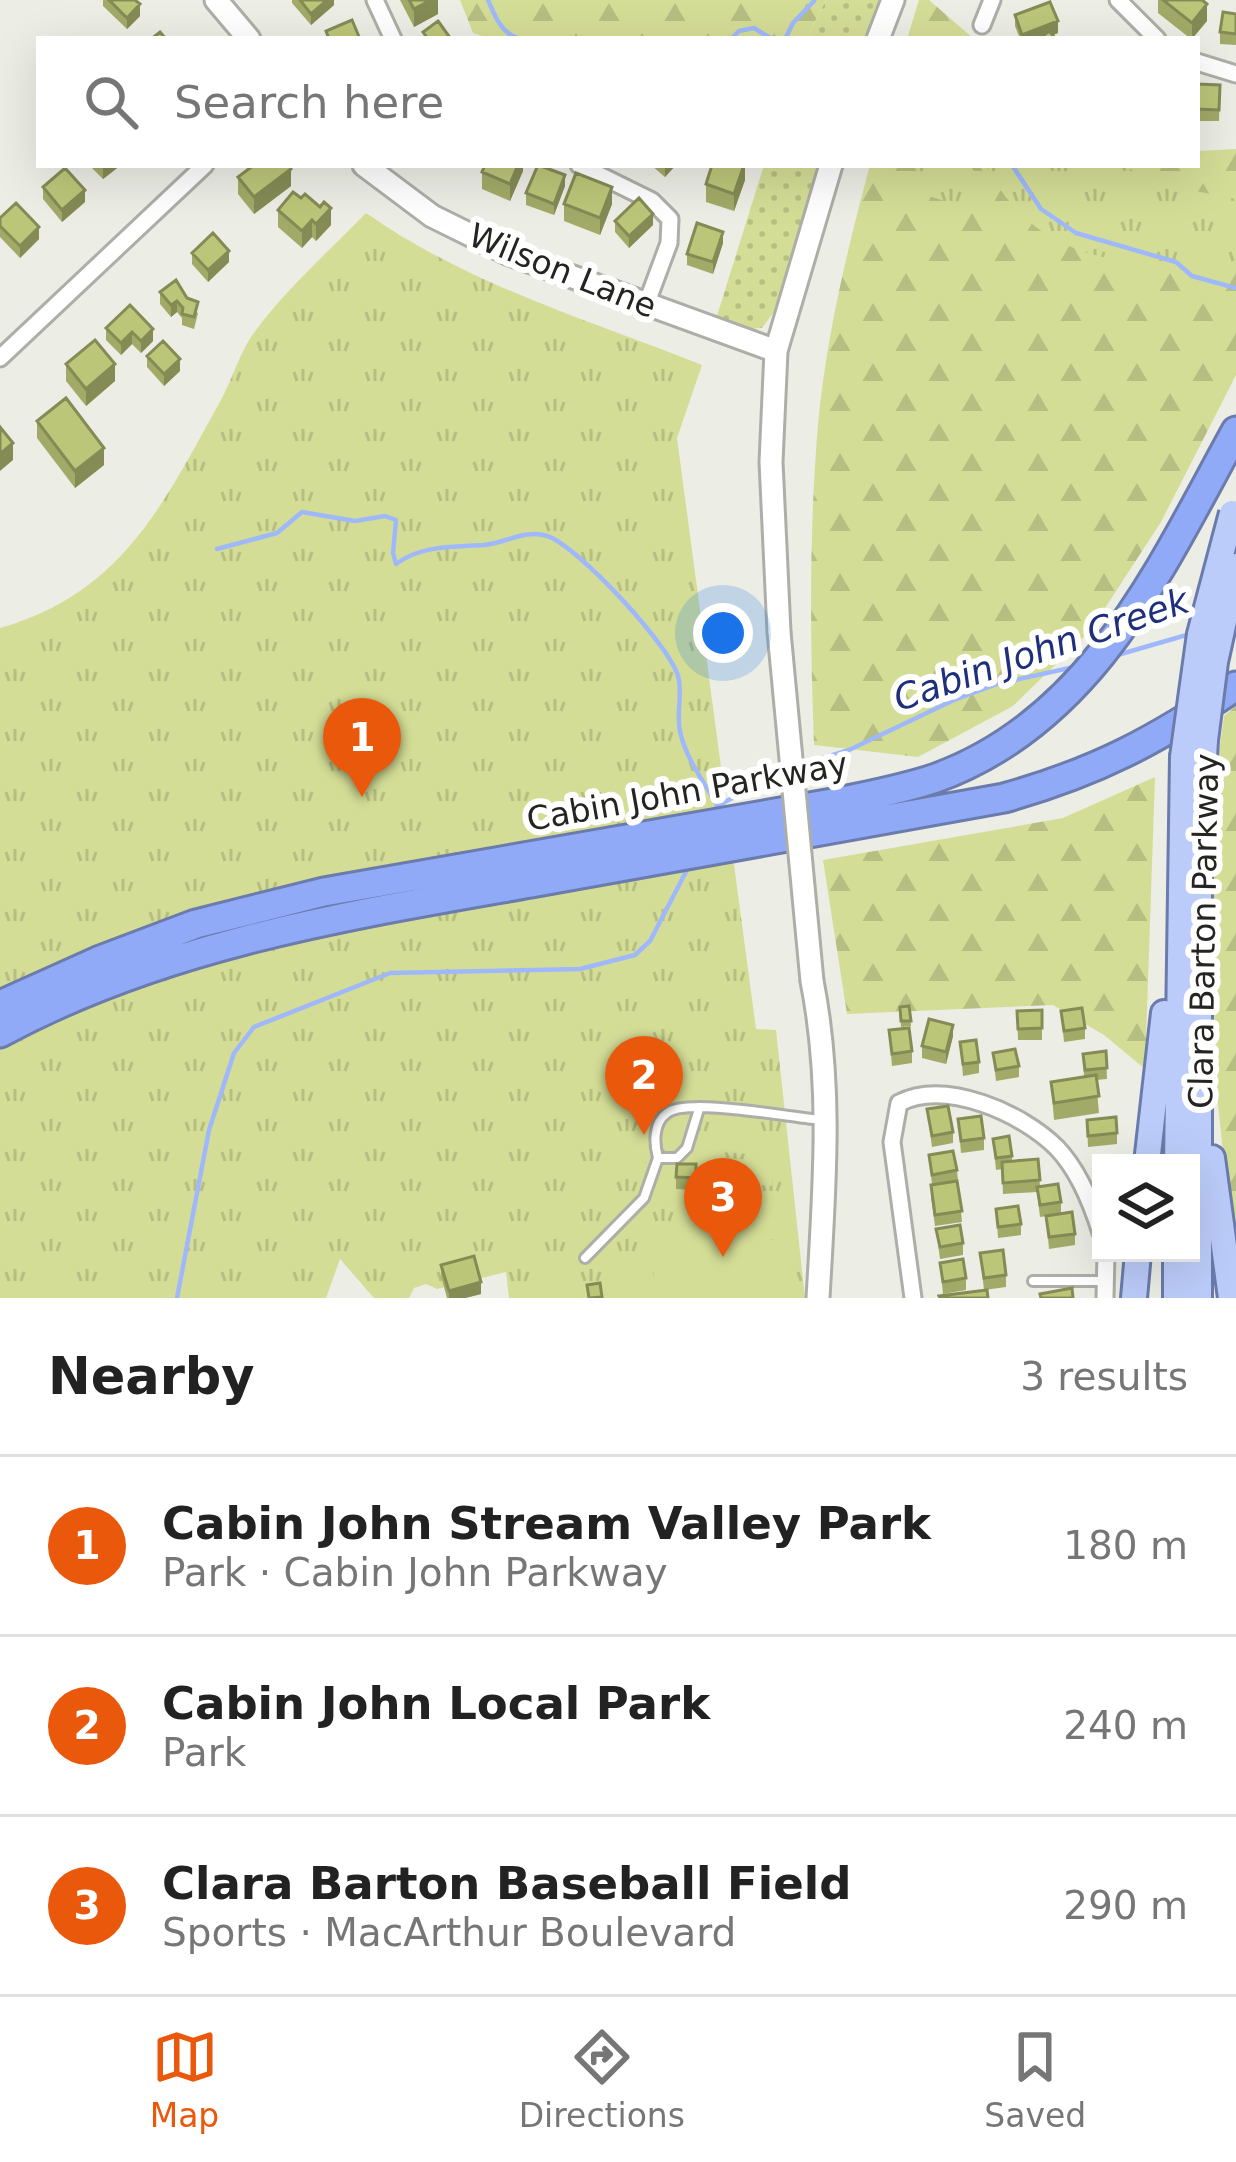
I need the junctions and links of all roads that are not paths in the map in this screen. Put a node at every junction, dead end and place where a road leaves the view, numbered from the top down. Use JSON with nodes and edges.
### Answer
{"nodes":[{"id":1,"x":216,"y":0,"type":"edge"},
{"id":2,"x":375,"y":0,"type":"edge"},
{"id":3,"x":893,"y":0,"type":"edge"},
{"id":4,"x":992,"y":0,"type":"edge"},
{"id":5,"x":1118,"y":0,"type":"edge"},
{"id":6,"x":982,"y":25,"type":"dead end"},
{"id":7,"x":246,"y":36,"type":"edge"},
{"id":8,"x":392,"y":36,"type":"edge"},
{"id":9,"x":879,"y":36,"type":"edge"},
{"id":10,"x":1153,"y":36,"type":"edge"},
{"id":11,"x":1200,"y":63,"type":"edge"},
{"id":12,"x":1236,"y":74,"type":"edge"},
{"id":13,"x":202,"y":168,"type":"edge"},
{"id":14,"x":368,"y":168,"type":"edge"},
{"id":15,"x":585,"y":168,"type":"edge"},
{"id":16,"x":830,"y":168,"type":"edge"},
{"id":17,"x":646,"y":304,"type":"junction"},
{"id":18,"x":0,"y":328,"type":"edge"},
{"id":19,"x":14,"y":346,"type":"junction"},
{"id":20,"x":776,"y":351,"type":"junction"},
{"id":21,"x":0,"y":358,"type":"edge"},
{"id":22,"x":1236,"y":431,"type":"edge"},
{"id":23,"x":1234,"y":507,"type":"edge"},
{"id":24,"x":1236,"y":566,"type":"edge"},
{"id":25,"x":1236,"y":686,"type":"edge"},
{"id":26,"x":840,"y":814,"type":"junction"},
{"id":27,"x":1178,"y":921,"type":"junction"},
{"id":28,"x":0,"y":1005,"type":"edge"},
{"id":29,"x":0,"y":1033,"type":"edge"},
{"id":30,"x":1200,"y":1073,"type":"junction"},
{"id":31,"x":699,"y":1109,"type":"junction"},
{"id":32,"x":827,"y":1119,"type":"junction"},
{"id":33,"x":1148,"y":1154,"type":"edge"},
{"id":34,"x":1177,"y":1154,"type":"edge"},
{"id":35,"x":658,"y":1157,"type":"junction"},
{"id":36,"x":1092,"y":1204,"type":"edge"},
{"id":37,"x":584,"y":1258,"type":"dead end"},
{"id":38,"x":1137,"y":1262,"type":"edge"},
{"id":39,"x":1176,"y":1262,"type":"edge"},
{"id":40,"x":1033,"y":1281,"type":"dead end"},
{"id":41,"x":1106,"y":1289,"type":"edge"},
{"id":42,"x":818,"y":1298,"type":"edge"},
{"id":43,"x":913,"y":1298,"type":"edge"},
{"id":44,"x":1134,"y":1298,"type":"edge"},
{"id":45,"x":1176,"y":1298,"type":"edge"},
{"id":46,"x":1199,"y":1298,"type":"edge"},
{"id":47,"x":1232,"y":1298,"type":"edge"}],
"edges":[{"from":1,"to":7,"type":"main road"},
{"from":2,"to":8,"type":"street"},
{"from":3,"to":9,"type":"main road"},
{"from":4,"to":6,"type":"street"},
{"from":5,"to":10,"type":"street"},
{"from":11,"to":12,"type":"street"},
{"from":13,"to":19,"type":"street"},
{"from":14,"to":17,"type":"main road","name":"Wilson Lane"},
{"from":15,"to":17,"type":"street"},
{"from":16,"to":20,"type":"main road"},
{"from":17,"to":20,"type":"main road","name":"Wilson Lane"},
{"from":18,"to":19,"type":"street"},
{"from":19,"to":21,"type":"street"},
{"from":20,"to":32,"type":"main road","bridge":true},
{"from":22,"to":26,"type":"highway","name":"Cabin John Parkway"},
{"from":23,"to":27,"type":"main road","name":"Clara Barton Parkway","bridge":true},
{"from":24,"to":30,"type":"main road","name":"Clara Barton Parkway","bridge":true},
{"from":25,"to":26,"type":"highway","name":"Cabin John Parkway"},
{"from":26,"to":28,"type":"highway","name":"Cabin John Parkway"},
{"from":26,"to":29,"type":"highway","name":"Cabin John Parkway"},
{"from":27,"to":33,"type":"main road"},
{"from":27,"to":34,"type":"main road","name":"Clara Barton Parkway"},
{"from":30,"to":46,"type":"main road","name":"Clara Barton Parkway"},
{"from":30,"to":47,"type":"main road"},
{"from":31,"to":32,"type":"lane"},
{"from":31,"to":35,"type":"lane"},
{"from":31,"to":35,"type":"lane"},
{"from":32,"to":42,"type":"main road"},
{"from":35,"to":37,"type":"lane"},
{"from":36,"to":43,"type":"street"},
{"from":38,"to":44,"type":"main road"},
{"from":39,"to":45,"type":"main road"},
{"from":40,"to":41,"type":"lane"}]}
